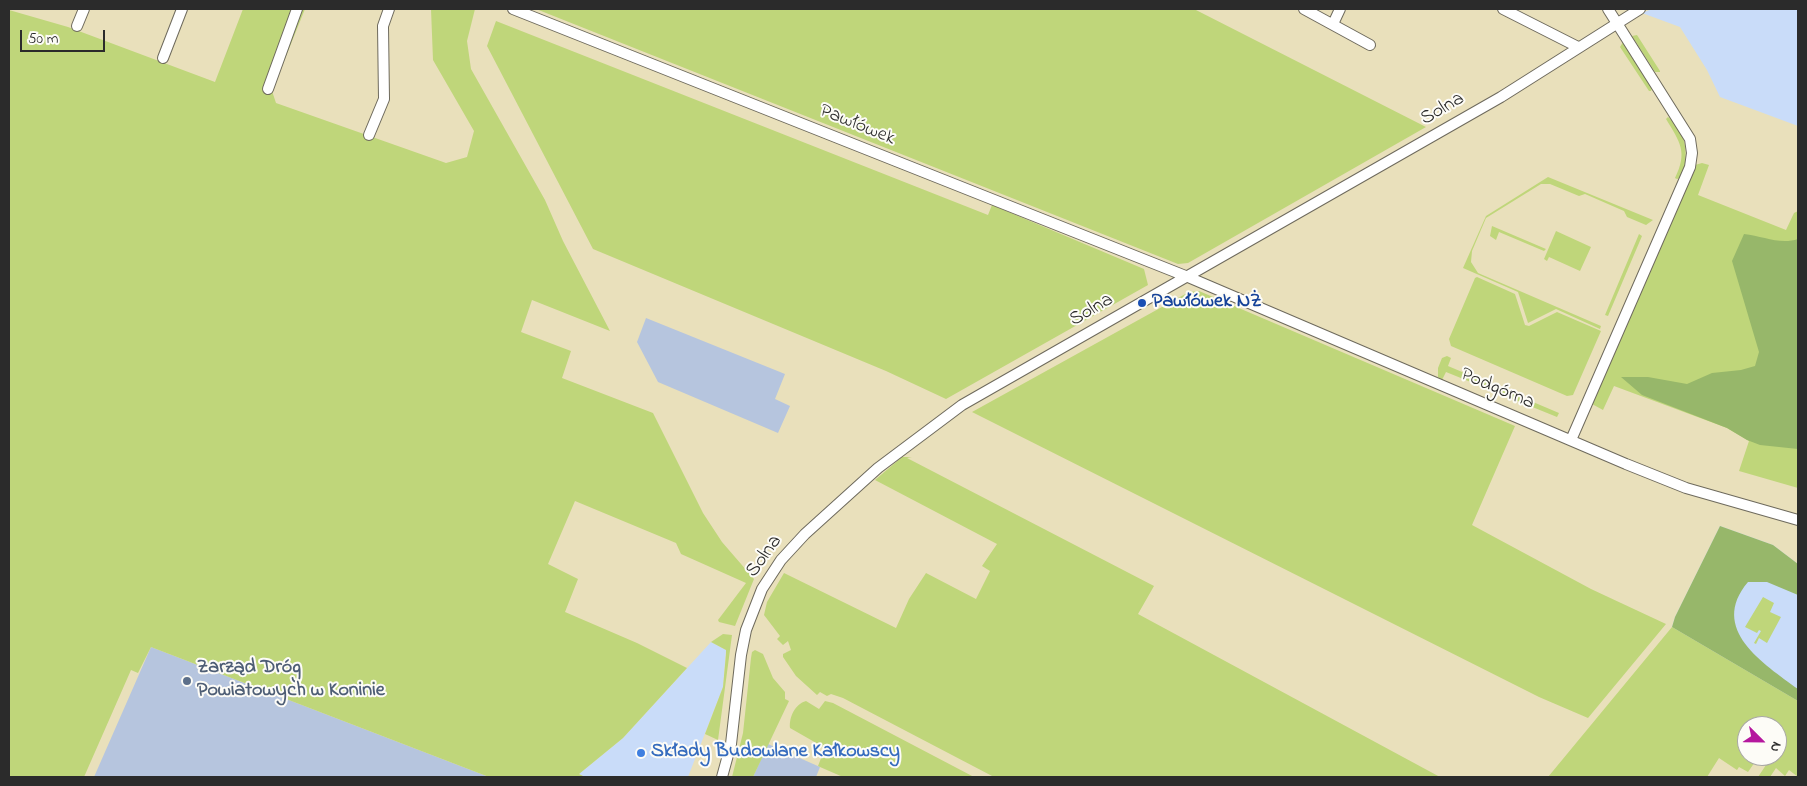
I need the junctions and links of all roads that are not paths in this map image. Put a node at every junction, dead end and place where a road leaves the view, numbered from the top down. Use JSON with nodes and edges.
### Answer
{"nodes":[{"id":1,"x":84,"y":9,"type":"edge"},
{"id":2,"x":182,"y":9,"type":"edge"},
{"id":3,"x":297,"y":9,"type":"edge"},
{"id":4,"x":389,"y":9,"type":"edge"},
{"id":5,"x":513,"y":9,"type":"edge"},
{"id":6,"x":1304,"y":9,"type":"edge"},
{"id":7,"x":1340,"y":9,"type":"edge"},
{"id":8,"x":1503,"y":9,"type":"edge"},
{"id":9,"x":1608,"y":9,"type":"edge"},
{"id":10,"x":1640,"y":9,"type":"edge"},
{"id":11,"x":1618,"y":22,"type":"junction"},
{"id":12,"x":1333,"y":24,"type":"junction"},
{"id":13,"x":77,"y":26,"type":"dead end"},
{"id":14,"x":1370,"y":45,"type":"dead end"},
{"id":15,"x":1578,"y":48,"type":"junction"},
{"id":16,"x":163,"y":58,"type":"dead end"},
{"id":17,"x":268,"y":89,"type":"dead end"},
{"id":18,"x":369,"y":135,"type":"dead end"},
{"id":19,"x":1188,"y":277,"type":"junction"},
{"id":20,"x":1570,"y":440,"type":"junction"},
{"id":21,"x":1798,"y":520,"type":"edge"},
{"id":22,"x":722,"y":777,"type":"edge"}],
"edges":[{"from":1,"to":13,"type":"street"},
{"from":2,"to":16,"type":"street"},
{"from":3,"to":17,"type":"street"},
{"from":4,"to":18,"type":"street"},
{"from":5,"to":19,"type":"street","name":"Pawłówek"},
{"from":6,"to":12,"type":"street"},
{"from":7,"to":12,"type":"street"},
{"from":8,"to":15,"type":"street"},
{"from":9,"to":11,"type":"street"},
{"from":10,"to":11,"type":"street","name":"Solna"},
{"from":11,"to":15,"type":"street","name":"Solna"},
{"from":11,"to":20,"type":"street"},
{"from":12,"to":14,"type":"street"},
{"from":15,"to":19,"type":"street","name":"Solna"},
{"from":19,"to":20,"type":"street","name":"Podgórna"},
{"from":19,"to":22,"type":"street","name":"Solna"},
{"from":20,"to":21,"type":"street","name":"Podgórna"}]}
